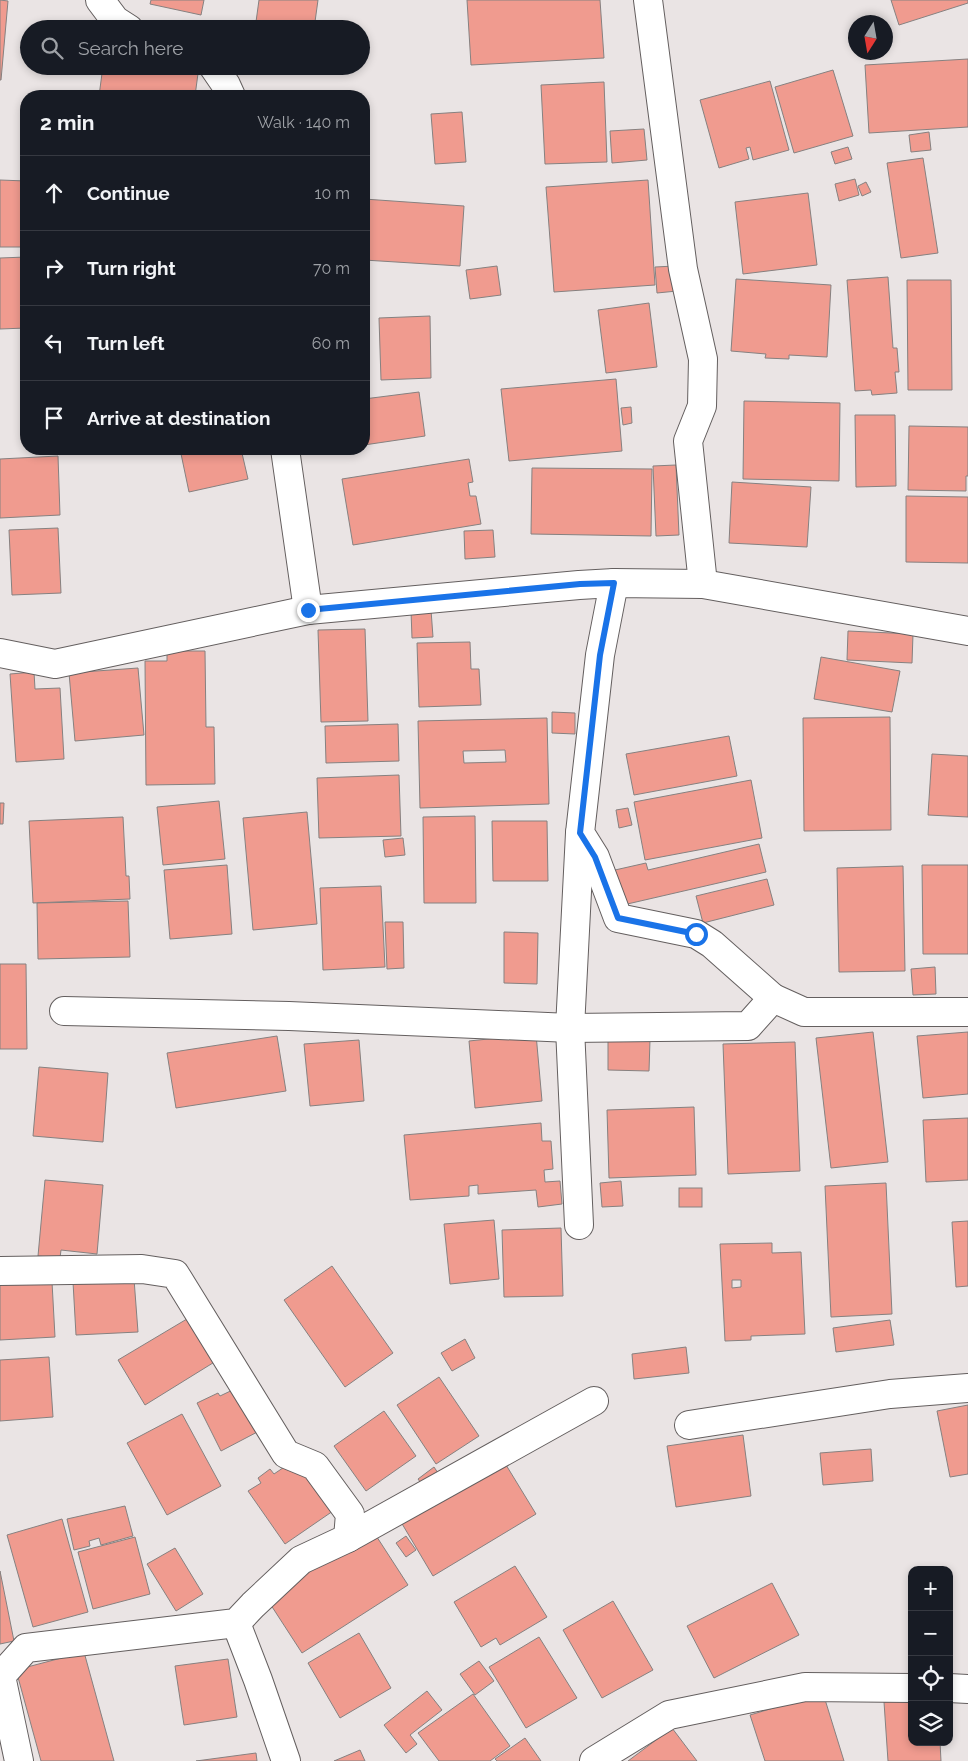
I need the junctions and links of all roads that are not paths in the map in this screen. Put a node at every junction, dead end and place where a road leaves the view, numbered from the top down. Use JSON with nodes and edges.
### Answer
{"nodes":[{"id":1,"x":100,"y":0,"type":"edge"},
{"id":2,"x":648,"y":0,"type":"edge"},
{"id":3,"x":115,"y":20,"type":"edge"},
{"id":4,"x":219,"y":75,"type":"edge"},
{"id":5,"x":228,"y":90,"type":"edge"},
{"id":6,"x":286,"y":455,"type":"edge"},
{"id":7,"x":614,"y":583,"type":"junction"},
{"id":8,"x":703,"y":584,"type":"junction"},
{"id":9,"x":308,"y":610,"type":"junction"},
{"id":10,"x":968,"y":631,"type":"edge"},
{"id":11,"x":0,"y":653,"type":"edge"},
{"id":12,"x":580,"y":833,"type":"junction"},
{"id":13,"x":773,"y":998,"type":"junction"},
{"id":14,"x":64,"y":1011,"type":"dead end"},
{"id":15,"x":968,"y":1012,"type":"edge"},
{"id":16,"x":570,"y":1028,"type":"junction"},
{"id":17,"x":579,"y":1225,"type":"dead end"},
{"id":18,"x":0,"y":1271,"type":"edge"},
{"id":19,"x":968,"y":1388,"type":"edge"},
{"id":20,"x":594,"y":1401,"type":"dead end"},
{"id":21,"x":689,"y":1425,"type":"dead end"},
{"id":22,"x":348,"y":1538,"type":"junction"},
{"id":23,"x":236,"y":1623,"type":"junction"},
{"id":24,"x":1,"y":1676,"type":"edge"},
{"id":25,"x":908,"y":1688,"type":"edge"},
{"id":26,"x":953,"y":1688,"type":"edge"},
{"id":27,"x":968,"y":1688,"type":"edge"},
{"id":28,"x":19,"y":1761,"type":"edge"},
{"id":29,"x":286,"y":1761,"type":"edge"},
{"id":30,"x":594,"y":1761,"type":"edge"}],
"edges":[{"from":1,"to":3,"type":"street"},
{"from":2,"to":8,"type":"street"},
{"from":4,"to":5,"type":"street"},
{"from":6,"to":9,"type":"street"},
{"from":7,"to":8,"type":"street"},
{"from":7,"to":9,"type":"street"},
{"from":7,"to":12,"type":"street"},
{"from":8,"to":10,"type":"street"},
{"from":9,"to":11,"type":"street"},
{"from":12,"to":13,"type":"street"},
{"from":12,"to":16,"type":"street"},
{"from":13,"to":15,"type":"street"},
{"from":13,"to":16,"type":"street"},
{"from":14,"to":16,"type":"street"},
{"from":16,"to":17,"type":"street"},
{"from":18,"to":22,"type":"street"},
{"from":19,"to":21,"type":"street"},
{"from":20,"to":22,"type":"street"},
{"from":22,"to":23,"type":"street"},
{"from":23,"to":24,"type":"street"},
{"from":23,"to":29,"type":"street"},
{"from":24,"to":28,"type":"street"},
{"from":25,"to":30,"type":"street"},
{"from":26,"to":27,"type":"street"}]}
